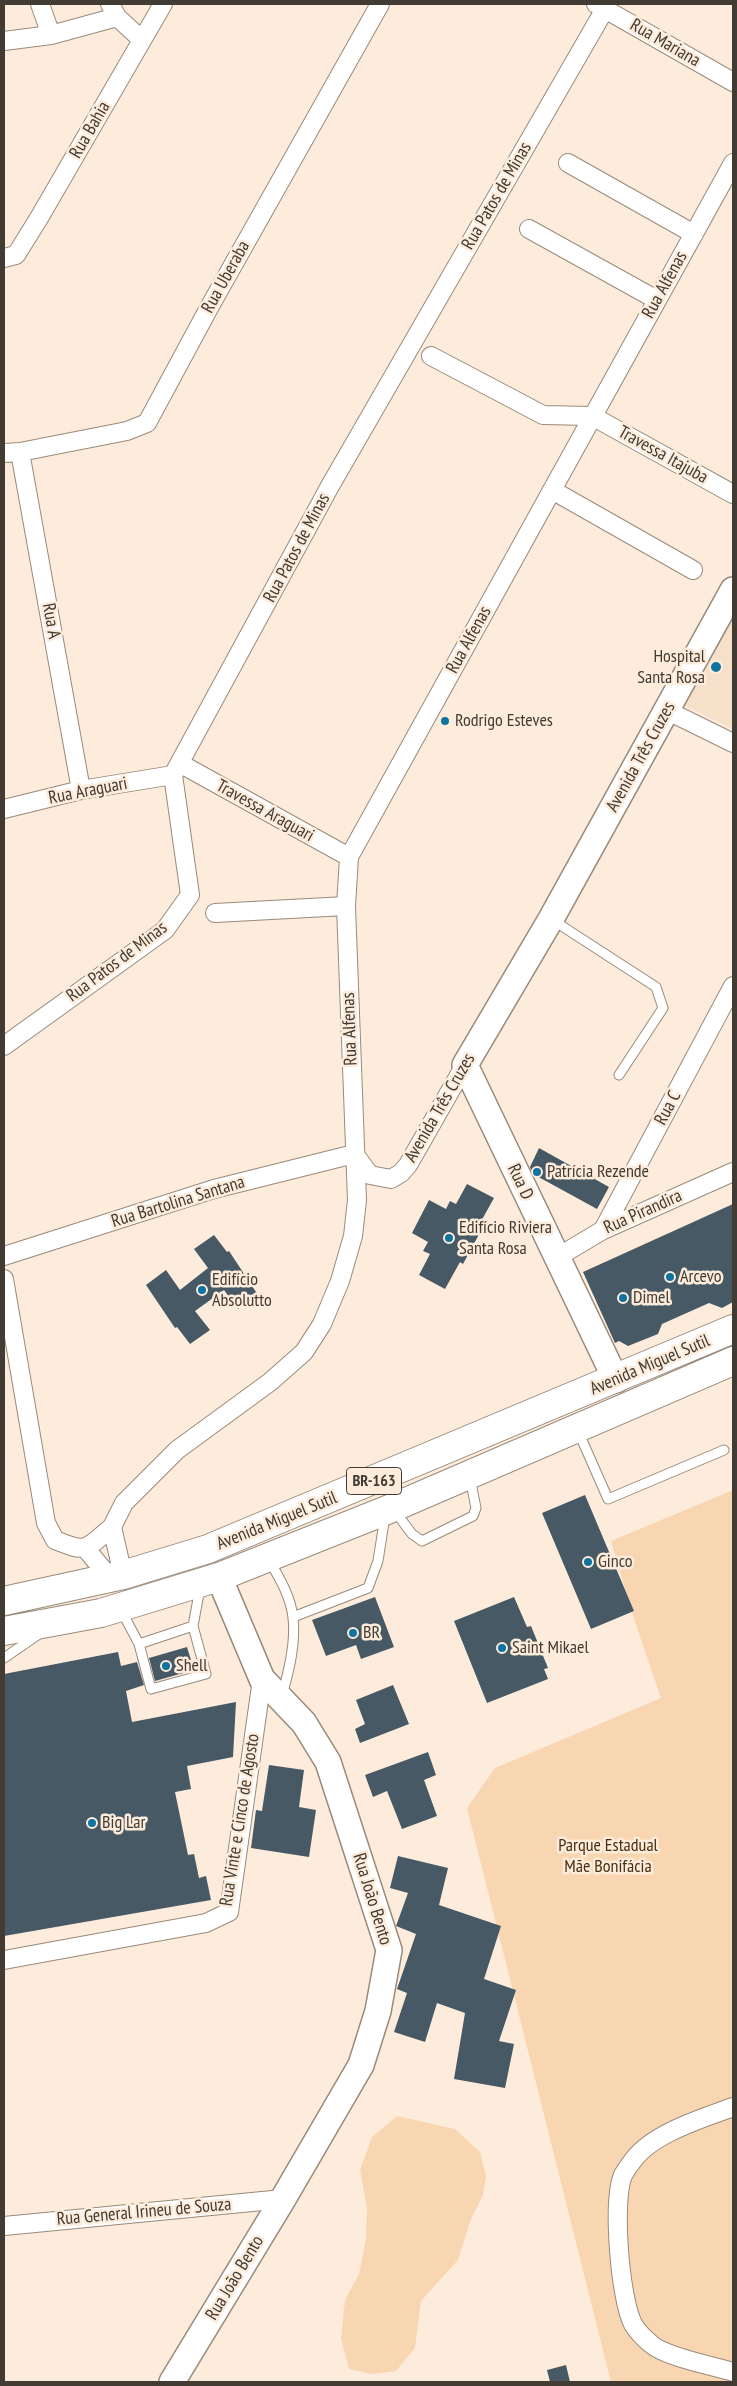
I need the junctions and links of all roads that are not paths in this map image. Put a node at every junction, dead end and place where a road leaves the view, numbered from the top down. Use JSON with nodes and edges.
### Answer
{"nodes":[{"id":1,"x":40,"y":4,"type":"edge"},
{"id":2,"x":163,"y":4,"type":"edge"},
{"id":3,"x":380,"y":4,"type":"edge"},
{"id":4,"x":600,"y":6,"type":"edge"},
{"id":5,"x":113,"y":10,"type":"edge"},
{"id":6,"x":51,"y":35,"type":"junction"},
{"id":7,"x":142,"y":40,"type":"junction"},
{"id":8,"x":4,"y":41,"type":"edge"},
{"id":9,"x":733,"y":82,"type":"edge"},
{"id":10,"x":568,"y":163,"type":"dead end"},
{"id":11,"x":733,"y":163,"type":"edge"},
{"id":12,"x":529,"y":229,"type":"dead end"},
{"id":13,"x":694,"y":234,"type":"junction"},
{"id":14,"x":10,"y":257,"type":"edge"},
{"id":15,"x":657,"y":300,"type":"junction"},
{"id":16,"x":431,"y":356,"type":"dead end"},
{"id":17,"x":592,"y":416,"type":"junction"},
{"id":18,"x":12,"y":452,"type":"edge"},
{"id":19,"x":552,"y":490,"type":"junction"},
{"id":20,"x":733,"y":494,"type":"edge"},
{"id":21,"x":694,"y":570,"type":"dead end"},
{"id":22,"x":733,"y":590,"type":"edge"},
{"id":23,"x":666,"y":710,"type":"junction"},
{"id":24,"x":733,"y":743,"type":"edge"},
{"id":25,"x":177,"y":770,"type":"junction"},
{"id":26,"x":81,"y":790,"type":"junction"},
{"id":27,"x":4,"y":809,"type":"edge"},
{"id":28,"x":349,"y":857,"type":"junction"},
{"id":29,"x":346,"y":906,"type":"junction"},
{"id":30,"x":215,"y":914,"type":"dead end"},
{"id":31,"x":551,"y":919,"type":"junction"},
{"id":32,"x":733,"y":986,"type":"edge"},
{"id":33,"x":4,"y":1046,"type":"edge"},
{"id":34,"x":465,"y":1066,"type":"junction"},
{"id":35,"x":619,"y":1075,"type":"dead end"},
{"id":36,"x":354,"y":1154,"type":"junction"},
{"id":37,"x":733,"y":1172,"type":"edge"},
{"id":38,"x":603,"y":1230,"type":"junction"},
{"id":39,"x":4,"y":1256,"type":"edge"},
{"id":40,"x":556,"y":1258,"type":"junction"},
{"id":41,"x":4,"y":1279,"type":"edge"},
{"id":42,"x":733,"y":1329,"type":"edge"},
{"id":43,"x":733,"y":1361,"type":"edge"},
{"id":44,"x":616,"y":1380,"type":"junction"},
{"id":45,"x":577,"y":1428,"type":"junction"},
{"id":46,"x":724,"y":1450,"type":"dead end"},
{"id":47,"x":470,"y":1475,"type":"junction"},
{"id":48,"x":389,"y":1509,"type":"junction"},
{"id":49,"x":112,"y":1527,"type":"junction"},
{"id":50,"x":86,"y":1549,"type":"junction"},
{"id":51,"x":268,"y":1557,"type":"junction"},
{"id":52,"x":116,"y":1576,"type":"junction"},
{"id":53,"x":210,"y":1579,"type":"junction"},
{"id":54,"x":4,"y":1601,"type":"edge"},
{"id":55,"x":120,"y":1607,"type":"junction"},
{"id":56,"x":293,"y":1618,"type":"junction"},
{"id":57,"x":64,"y":1620,"type":"junction"},
{"id":58,"x":193,"y":1626,"type":"junction"},
{"id":59,"x":4,"y":1631,"type":"edge"},
{"id":60,"x":139,"y":1644,"type":"junction"},
{"id":61,"x":4,"y":1658,"type":"edge"},
{"id":62,"x":262,"y":1679,"type":"junction"},
{"id":63,"x":282,"y":1699,"type":"junction"},
{"id":64,"x":4,"y":1960,"type":"edge"},
{"id":65,"x":733,"y":2107,"type":"edge"},
{"id":66,"x":283,"y":2199,"type":"junction"},
{"id":67,"x":4,"y":2226,"type":"edge"},
{"id":68,"x":733,"y":2372,"type":"edge"},
{"id":69,"x":172,"y":2382,"type":"edge"}],
"edges":[{"from":1,"to":6,"type":"street"},
{"from":2,"to":7,"type":"street","name":"Rua Bahia"},
{"from":3,"to":18,"type":"street","name":"Rua Uberaba"},
{"from":4,"to":9,"type":"street","name":"Rua Mariana"},
{"from":4,"to":25,"type":"street","name":"Rua Patos de Minas"},
{"from":5,"to":6,"type":"street"},
{"from":5,"to":7,"type":"street"},
{"from":6,"to":8,"type":"street"},
{"from":7,"to":14,"type":"street","name":"Rua Bahia"},
{"from":10,"to":13,"type":"street"},
{"from":11,"to":13,"type":"street","name":"Rua Alfenas"},
{"from":12,"to":15,"type":"street"},
{"from":13,"to":15,"type":"street","name":"Rua Alfenas"},
{"from":15,"to":17,"type":"street","name":"Rua Alfenas"},
{"from":16,"to":17,"type":"street"},
{"from":17,"to":19,"type":"street","name":"Rua Alfenas"},
{"from":17,"to":20,"type":"street","name":"Travessa Itajuba"},
{"from":18,"to":26,"type":"street","name":"Rua A"},
{"from":19,"to":21,"type":"street"},
{"from":19,"to":28,"type":"street","name":"Rua Alfenas"},
{"from":22,"to":23,"type":"street","name":"Avenida Três Cruzes"},
{"from":23,"to":24,"type":"street"},
{"from":23,"to":31,"type":"street","name":"Avenida Três Cruzes"},
{"from":25,"to":26,"type":"street","name":"Rua Araguari"},
{"from":25,"to":28,"type":"street","name":"Travessa Araguari"},
{"from":25,"to":33,"type":"street","name":"Rua Patos de Minas"},
{"from":26,"to":27,"type":"street","name":"Rua Araguari"},
{"from":28,"to":29,"type":"street","name":"Rua Alfenas"},
{"from":29,"to":30,"type":"street"},
{"from":29,"to":36,"type":"street","name":"Rua Alfenas"},
{"from":31,"to":34,"type":"street","name":"Avenida Três Cruzes"},
{"from":31,"to":35,"type":"lane"},
{"from":32,"to":38,"type":"street","name":"Rua C"},
{"from":34,"to":36,"type":"street","name":"Avenida Três Cruzes"},
{"from":34,"to":40,"type":"street","name":"Rua D"},
{"from":36,"to":39,"type":"street","name":"Rua Bartolina Santana"},
{"from":36,"to":49,"type":"street"},
{"from":37,"to":38,"type":"street","name":"Rua Pirandira"},
{"from":38,"to":40,"type":"street","name":"Rua Pirandira"},
{"from":40,"to":44,"type":"street","name":"Rua D"},
{"from":41,"to":50,"type":"street"},
{"from":42,"to":44,"type":"highway","name":"Avenida Miguel Sutil","number":"BR-163"},
{"from":43,"to":45,"type":"highway","name":"Avenida Miguel Sutil","number":"BR-163"},
{"from":44,"to":52,"type":"highway","name":"Avenida Miguel Sutil","number":"BR-163"},
{"from":45,"to":46,"type":"lane"},
{"from":45,"to":47,"type":"highway","name":"Avenida Miguel Sutil","number":"BR-163"},
{"from":47,"to":48,"type":"highway","name":"Avenida Miguel Sutil","number":"BR-163"},
{"from":47,"to":48,"type":"lane"},
{"from":48,"to":51,"type":"highway","name":"Avenida Miguel Sutil","number":"BR-163"},
{"from":48,"to":56,"type":"lane"},
{"from":49,"to":50,"type":"street"},
{"from":49,"to":52,"type":"street"},
{"from":50,"to":52,"type":"street"},
{"from":51,"to":53,"type":"highway","name":"Avenida Miguel Sutil","number":"BR-163"},
{"from":51,"to":56,"type":"lane"},
{"from":52,"to":54,"type":"highway","name":"Avenida Miguel Sutil","number":"BR-163"},
{"from":53,"to":55,"type":"highway","name":"Avenida Miguel Sutil","number":"BR-163"},
{"from":53,"to":58,"type":"lane"},
{"from":53,"to":62,"type":"street","name":"Rua João Bento"},
{"from":55,"to":57,"type":"highway","name":"Avenida Miguel Sutil","number":"BR-163"},
{"from":55,"to":60,"type":"lane"},
{"from":56,"to":63,"type":"lane"},
{"from":57,"to":59,"type":"highway","name":"Avenida Miguel Sutil","number":"BR-163"},
{"from":57,"to":61,"type":"lane"},
{"from":58,"to":60,"type":"lane"},
{"from":58,"to":60,"type":"lane"},
{"from":62,"to":63,"type":"street","name":"Rua João Bento"},
{"from":62,"to":64,"type":"street","name":"Rua Vinte e Cinco de Agosto"},
{"from":63,"to":66,"type":"street","name":"Rua João Bento"},
{"from":65,"to":68,"type":"street"},
{"from":66,"to":67,"type":"street","name":"Rua General Irineu de Souza"},
{"from":66,"to":69,"type":"street","name":"Rua João Bento"}]}
